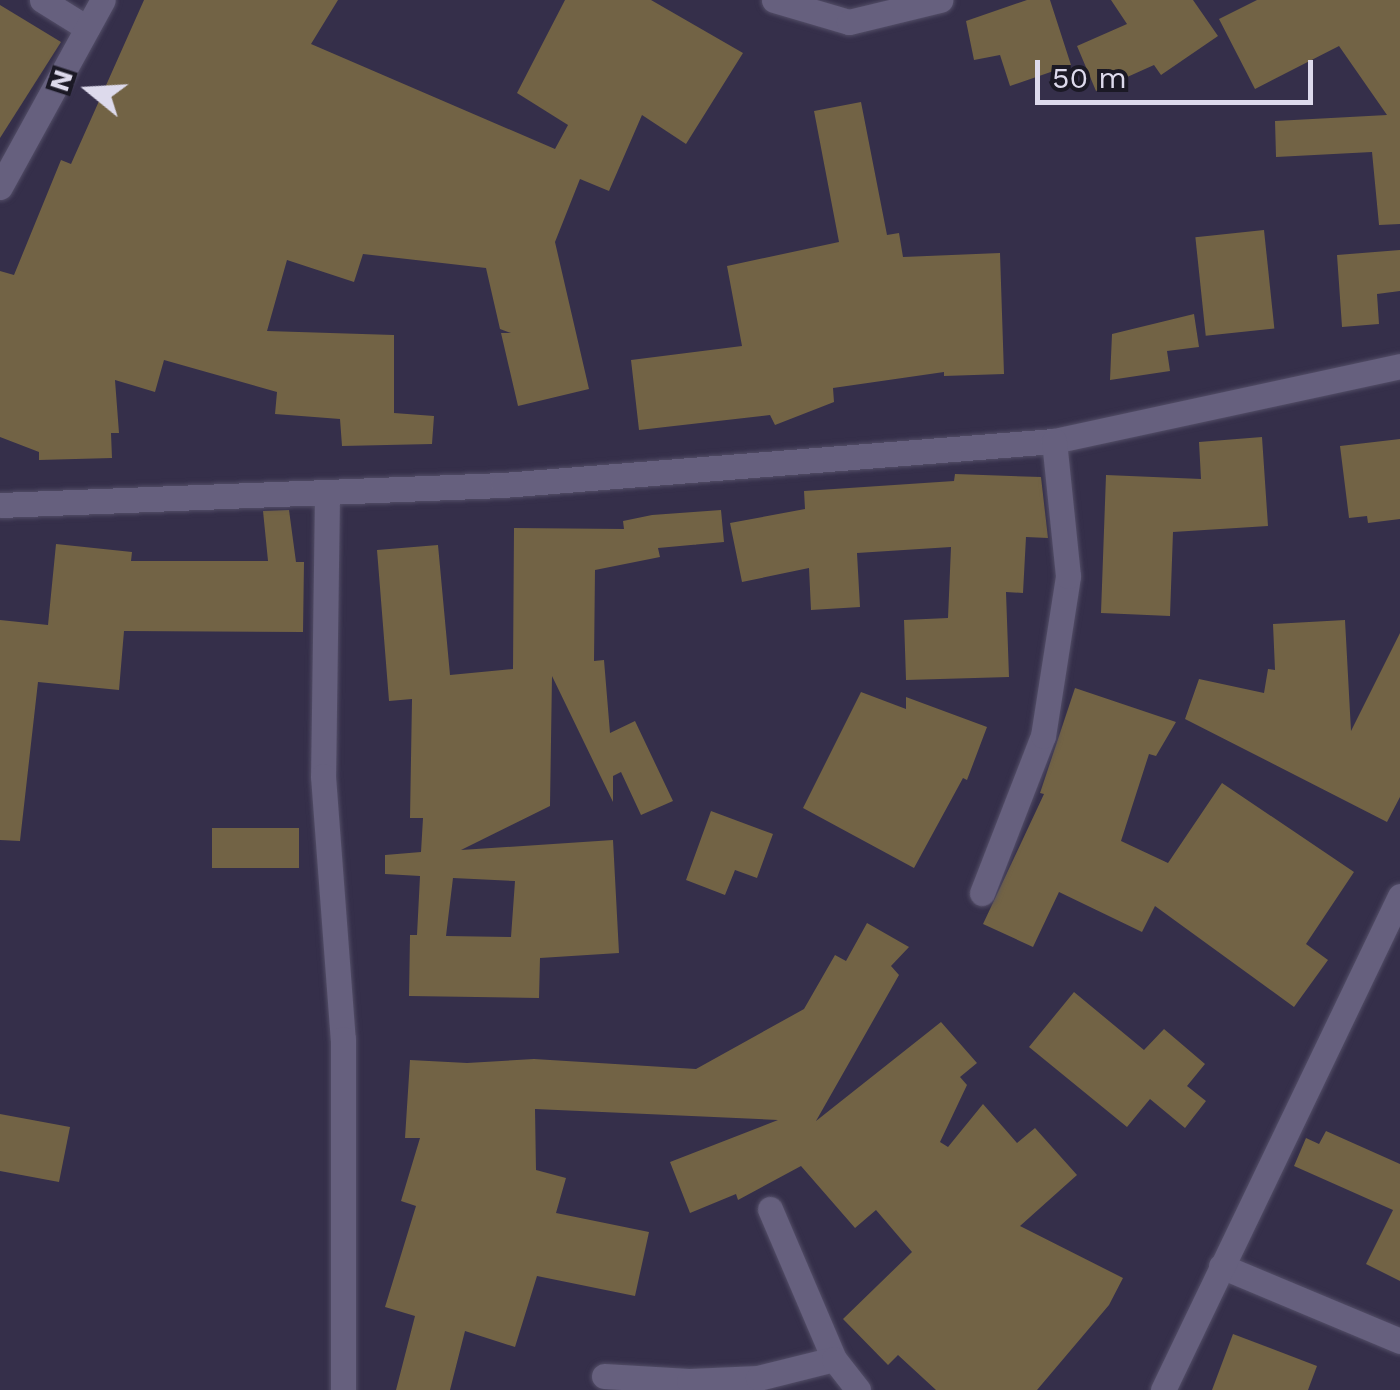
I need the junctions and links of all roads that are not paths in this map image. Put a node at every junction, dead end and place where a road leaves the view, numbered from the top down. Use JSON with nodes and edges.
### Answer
{"nodes":[{"id":1,"x":42,"y":0,"type":"edge"},
{"id":2,"x":104,"y":0,"type":"edge"},
{"id":3,"x":774,"y":0,"type":"edge"},
{"id":4,"x":940,"y":0,"type":"edge"},
{"id":5,"x":87,"y":28,"type":"junction"},
{"id":6,"x":0,"y":187,"type":"edge"},
{"id":7,"x":1400,"y":366,"type":"edge"},
{"id":8,"x":1054,"y":440,"type":"junction"},
{"id":9,"x":326,"y":495,"type":"junction"},
{"id":10,"x":0,"y":505,"type":"edge"},
{"id":11,"x":982,"y":892,"type":"dead end"},
{"id":12,"x":1400,"y":896,"type":"edge"},
{"id":13,"x":770,"y":1209,"type":"dead end"},
{"id":14,"x":1221,"y":1266,"type":"junction"},
{"id":15,"x":1400,"y":1342,"type":"edge"},
{"id":16,"x":834,"y":1359,"type":"junction"},
{"id":17,"x":604,"y":1376,"type":"dead end"},
{"id":18,"x":342,"y":1390,"type":"edge"},
{"id":19,"x":858,"y":1390,"type":"edge"},
{"id":20,"x":1162,"y":1390,"type":"edge"}],
"edges":[{"from":1,"to":5,"type":"street"},
{"from":2,"to":5,"type":"street"},
{"from":3,"to":4,"type":"street"},
{"from":5,"to":6,"type":"street"},
{"from":7,"to":8,"type":"street"},
{"from":8,"to":9,"type":"street"},
{"from":8,"to":11,"type":"street"},
{"from":9,"to":10,"type":"street"},
{"from":9,"to":18,"type":"street"},
{"from":12,"to":14,"type":"street"},
{"from":13,"to":16,"type":"street"},
{"from":14,"to":15,"type":"street"},
{"from":14,"to":20,"type":"street"},
{"from":16,"to":17,"type":"street"},
{"from":16,"to":19,"type":"street"}]}
